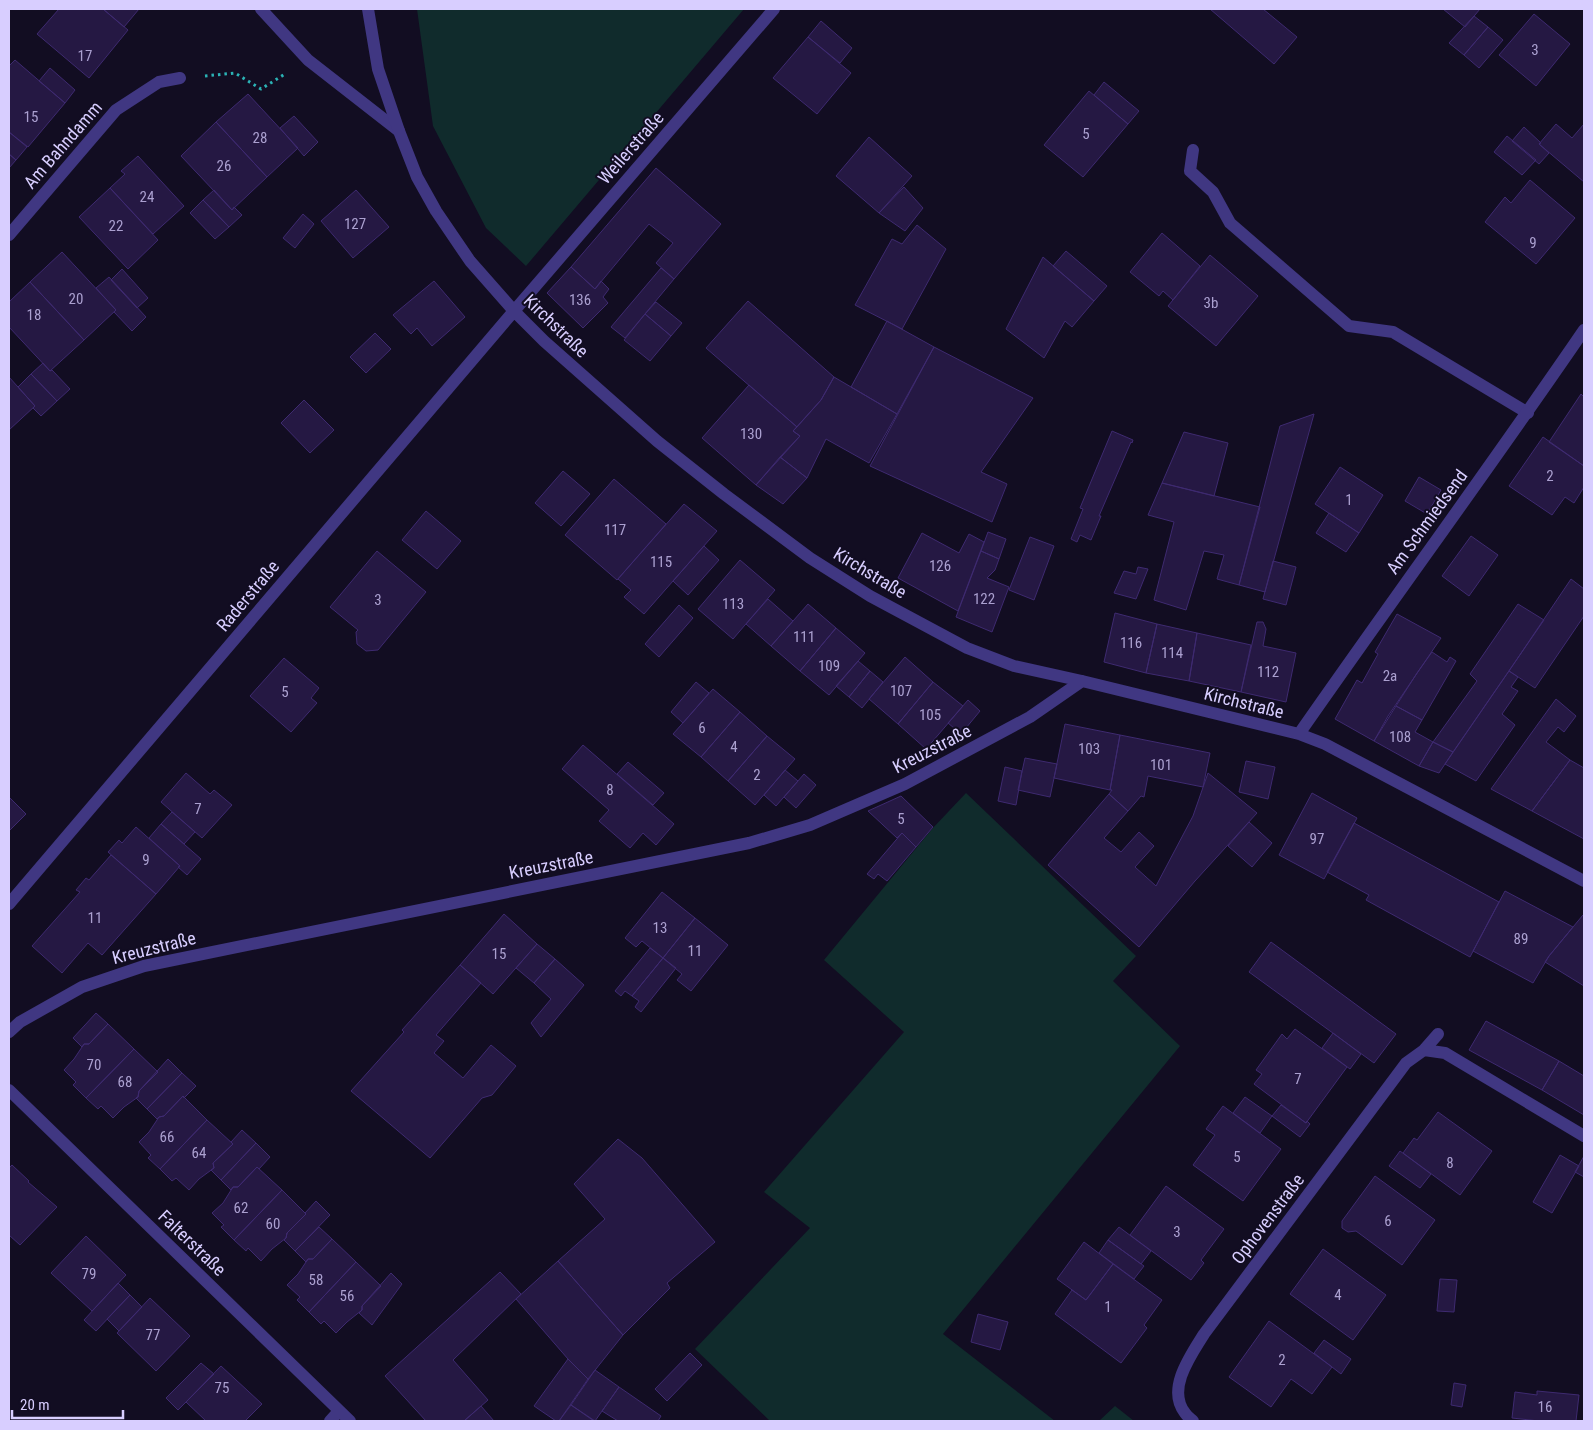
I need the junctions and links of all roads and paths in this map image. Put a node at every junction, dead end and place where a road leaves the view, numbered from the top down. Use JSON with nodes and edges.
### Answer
{"nodes":[{"id":1,"x":261,"y":9,"type":"edge"},
{"id":2,"x":368,"y":9,"type":"edge"},
{"id":3,"x":774,"y":9,"type":"edge"},
{"id":4,"x":308,"y":60,"type":"junction"},
{"id":5,"x":180,"y":78,"type":"joint"},
{"id":6,"x":399,"y":130,"type":"junction"},
{"id":7,"x":1193,"y":150,"type":"dead end"},
{"id":8,"x":9,"y":236,"type":"edge"},
{"id":9,"x":514,"y":310,"type":"junction"},
{"id":10,"x":1584,"y":330,"type":"edge"},
{"id":11,"x":1528,"y":413,"type":"junction"},
{"id":12,"x":1082,"y":681,"type":"junction"},
{"id":13,"x":1299,"y":734,"type":"junction"},
{"id":14,"x":1584,"y":881,"type":"edge"},
{"id":15,"x":9,"y":904,"type":"edge"},
{"id":16,"x":9,"y":1032,"type":"edge"},
{"id":17,"x":1438,"y":1034,"type":"dead end"},
{"id":18,"x":1424,"y":1050,"type":"junction"},
{"id":19,"x":9,"y":1090,"type":"edge"},
{"id":20,"x":1584,"y":1136,"type":"edge"},
{"id":21,"x":339,"y":1411,"type":"junction"},
{"id":22,"x":330,"y":1421,"type":"edge"},
{"id":23,"x":350,"y":1421,"type":"edge"},
{"id":24,"x":1193,"y":1421,"type":"edge"}],
"edges":[{"from":1,"to":4,"type":"street"},
{"from":2,"to":6,"type":"street","name":"Kirchstraße"},
{"from":3,"to":9,"type":"street","name":"Weilerstraße"},
{"from":4,"to":5,"type":"path"},
{"from":4,"to":6,"type":"street"},
{"from":5,"to":8,"type":"street","name":"Am Bahndamm"},
{"from":6,"to":9,"type":"street","name":"Kirchstraße"},
{"from":7,"to":11,"type":"street"},
{"from":9,"to":12,"type":"street","name":"Kirchstraße"},
{"from":9,"to":15,"type":"street","name":"Raderstraße"},
{"from":10,"to":11,"type":"street","name":"Am Schmiedsend"},
{"from":11,"to":13,"type":"street","name":"Am Schmiedsend"},
{"from":12,"to":13,"type":"street","name":"Kirchstraße"},
{"from":12,"to":16,"type":"street","name":"Kreuzstraße"},
{"from":13,"to":14,"type":"street","name":"Kirchstraße"},
{"from":17,"to":18,"type":"street","name":"Ophovenstraße"},
{"from":18,"to":20,"type":"street"},
{"from":18,"to":24,"type":"street","name":"Ophovenstraße"},
{"from":19,"to":21,"type":"street","name":"Falterstraße"},
{"from":21,"to":22,"type":"street"},
{"from":21,"to":23,"type":"street","name":"Falterstraße"}]}
